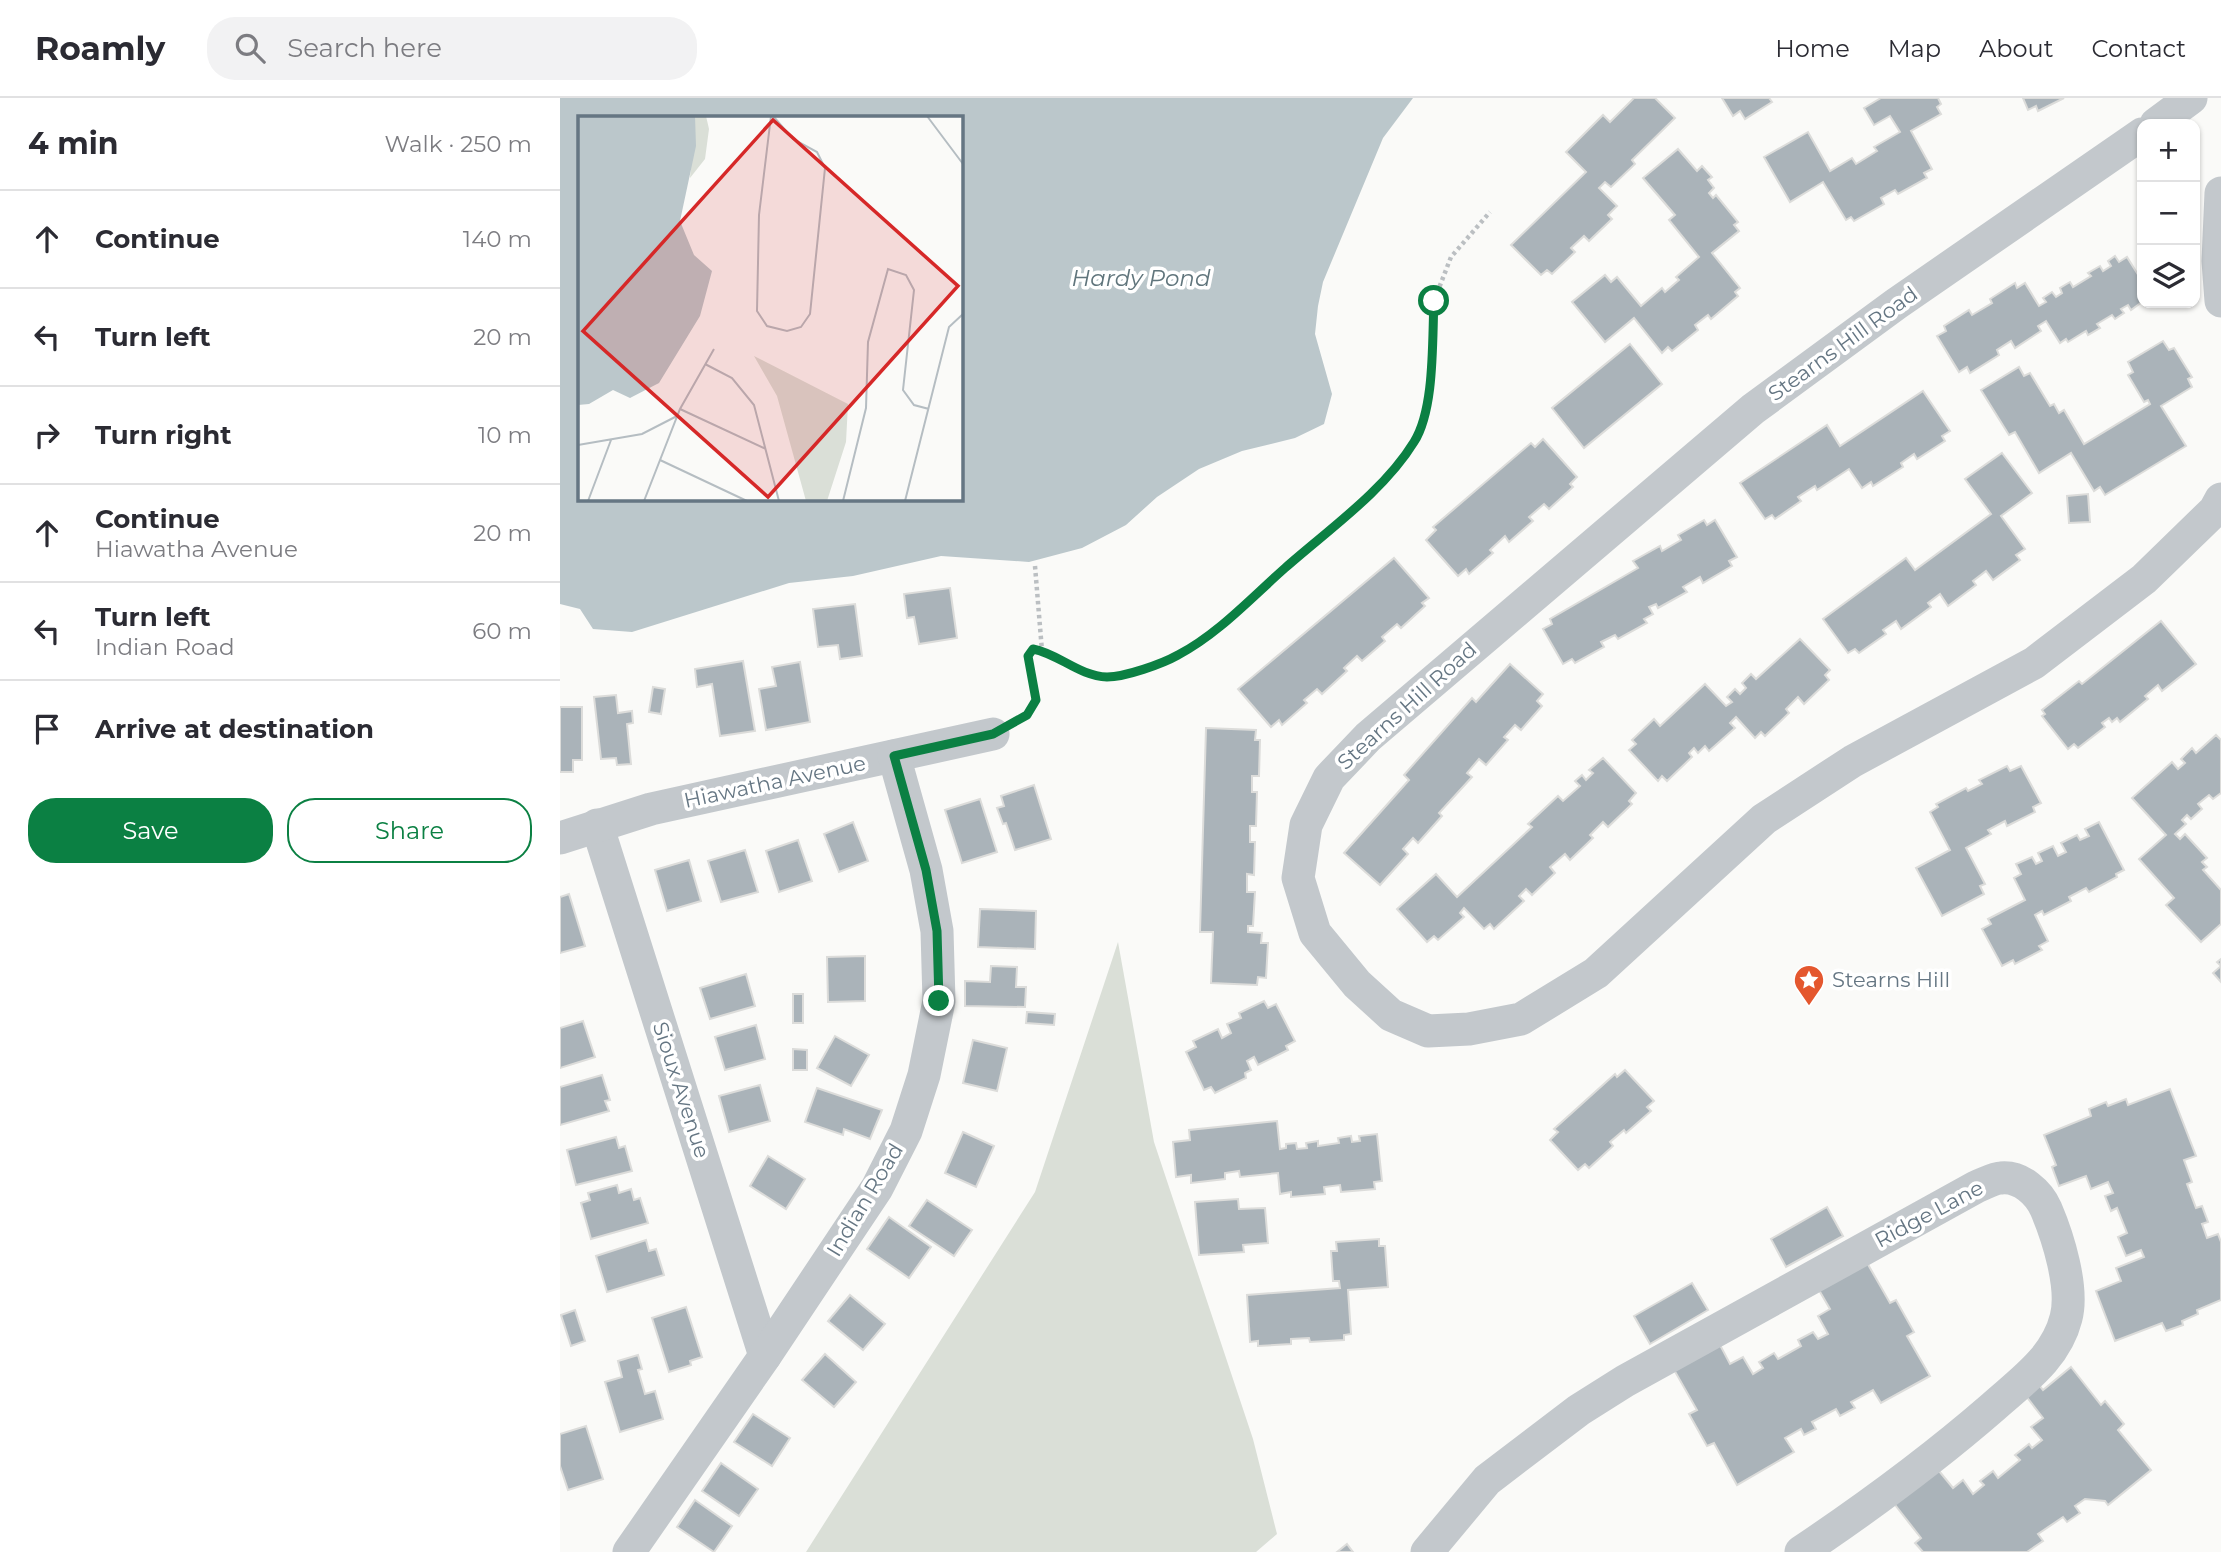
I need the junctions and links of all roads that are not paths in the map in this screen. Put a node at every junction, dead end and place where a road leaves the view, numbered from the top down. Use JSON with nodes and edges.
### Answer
{"nodes":[{"id":1,"x":2192,"y":98,"type":"edge"},
{"id":2,"x":2163,"y":119,"type":"edge"},
{"id":3,"x":2137,"y":137,"type":"edge"},
{"id":4,"x":2221,"y":193,"type":"edge"},
{"id":5,"x":2221,"y":301,"type":"edge"},
{"id":6,"x":2221,"y":499,"type":"edge"},
{"id":7,"x":993,"y":734,"type":"road end"},
{"id":8,"x":894,"y":756,"type":"junction"},
{"id":9,"x":597,"y":825,"type":"junction"},
{"id":10,"x":560,"y":838,"type":"edge"},
{"id":11,"x":765,"y":1356,"type":"junction"},
{"id":12,"x":629,"y":1552,"type":"edge"},
{"id":13,"x":1427,"y":1552,"type":"edge"},
{"id":14,"x":1801,"y":1552,"type":"edge"}],
"edges":[{"from":1,"to":2,"type":"street"},
{"from":3,"to":6,"type":"street","name":"Stearns Hill Road"},
{"from":4,"to":5,"type":"street"},
{"from":7,"to":8,"type":"street","name":"Hiawatha Avenue"},
{"from":8,"to":9,"type":"street","name":"Hiawatha Avenue"},
{"from":8,"to":11,"type":"street","name":"Indian Road"},
{"from":9,"to":10,"type":"street","name":"Hiawatha Avenue"},
{"from":9,"to":11,"type":"street","name":"Sioux Avenue"},
{"from":11,"to":12,"type":"street","name":"Indian Road"},
{"from":13,"to":14,"type":"street","name":"Ridge Lane"}]}
